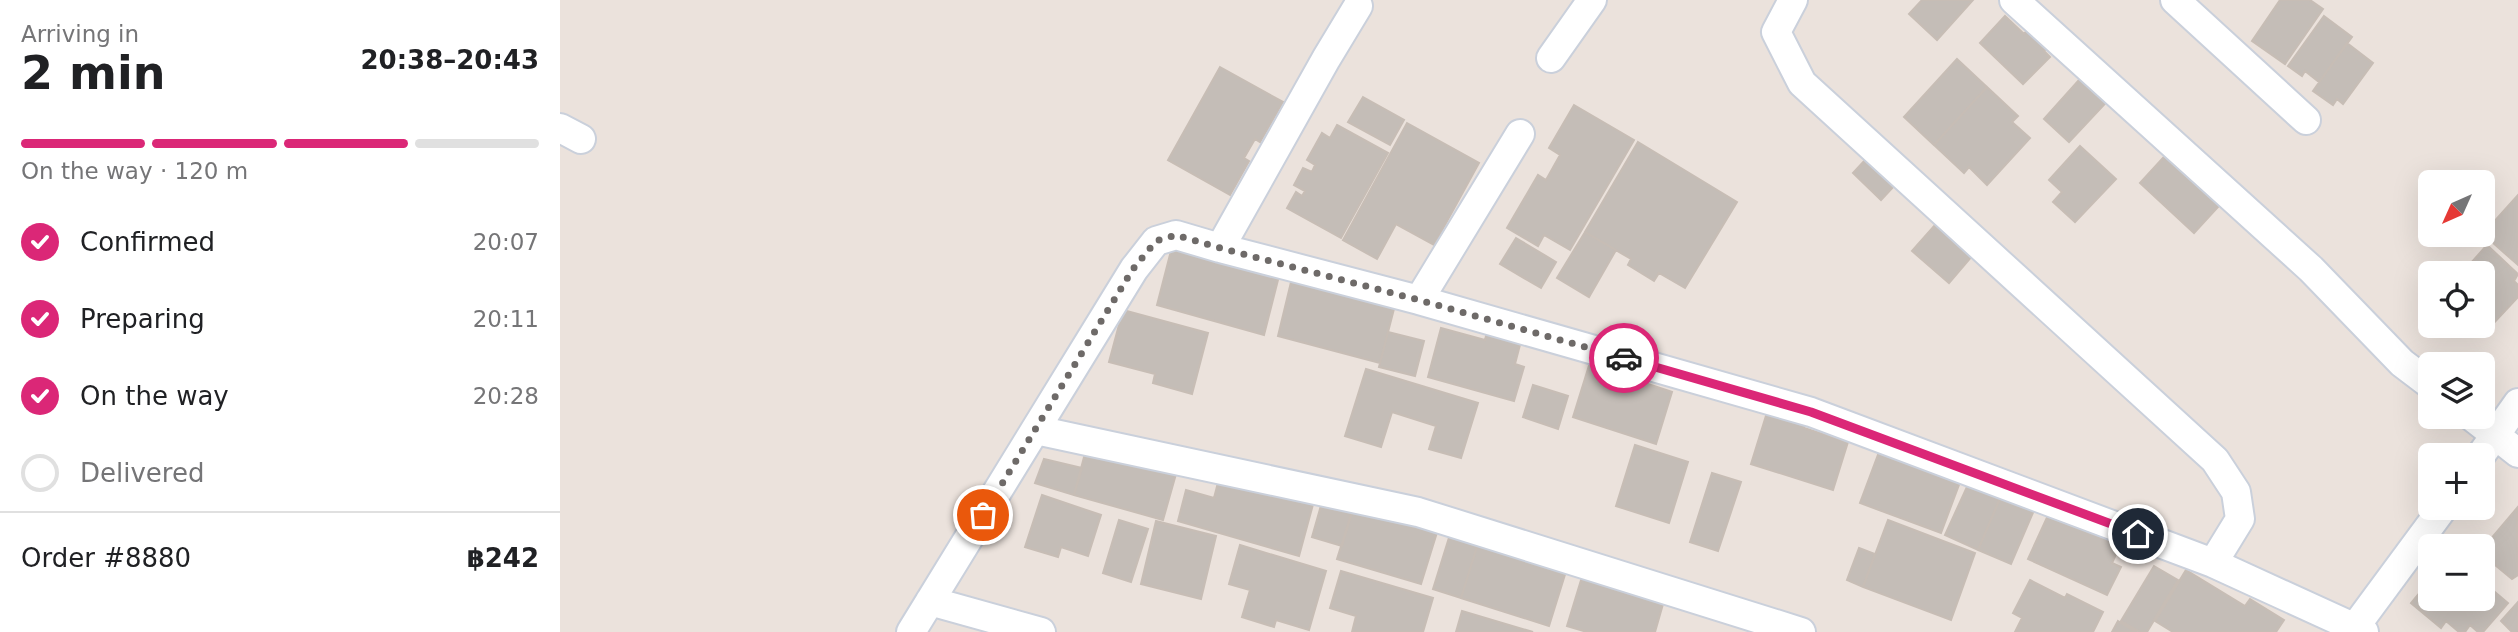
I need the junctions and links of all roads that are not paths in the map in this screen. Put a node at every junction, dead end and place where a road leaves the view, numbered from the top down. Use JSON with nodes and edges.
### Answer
{"nodes":[{"id":1,"x":1592,"y":0,"type":"edge"},
{"id":2,"x":1793,"y":0,"type":"edge"},
{"id":3,"x":2014,"y":0,"type":"edge"},
{"id":4,"x":2175,"y":0,"type":"edge"},
{"id":5,"x":1359,"y":6,"type":"dead end"},
{"id":6,"x":1550,"y":58,"type":"dead end"},
{"id":7,"x":2306,"y":120,"type":"dead end"},
{"id":8,"x":1520,"y":134,"type":"dead end"},
{"id":9,"x":1220,"y":248,"type":"junction"},
{"id":10,"x":1419,"y":300,"type":"junction"},
{"id":11,"x":2418,"y":375,"type":"edge"},
{"id":12,"x":2518,"y":403,"type":"edge"},
{"id":13,"x":1036,"y":430,"type":"junction"},
{"id":14,"x":2489,"y":443,"type":"edge"},
{"id":15,"x":2495,"y":447,"type":"edge"},
{"id":16,"x":2518,"y":453,"type":"edge"},
{"id":17,"x":2435,"y":520,"type":"edge"},
{"id":18,"x":2213,"y":563,"type":"junction"},
{"id":19,"x":930,"y":601,"type":"junction"},
{"id":20,"x":2360,"y":629,"type":"edge"},
{"id":21,"x":911,"y":632,"type":"edge"},
{"id":22,"x":1041,"y":632,"type":"edge"},
{"id":23,"x":1801,"y":632,"type":"edge"}],
"edges":[{"from":1,"to":6,"type":"street"},
{"from":2,"to":18,"type":"street"},
{"from":3,"to":11,"type":"street"},
{"from":4,"to":7,"type":"street"},
{"from":5,"to":9,"type":"street"},
{"from":8,"to":10,"type":"street"},
{"from":9,"to":10,"type":"street"},
{"from":9,"to":13,"type":"street"},
{"from":10,"to":18,"type":"street"},
{"from":12,"to":14,"type":"street"},
{"from":13,"to":19,"type":"street"},
{"from":13,"to":23,"type":"street"},
{"from":15,"to":16,"type":"street"},
{"from":17,"to":20,"type":"street"},
{"from":18,"to":20,"type":"street"},
{"from":19,"to":21,"type":"street"},
{"from":19,"to":22,"type":"street"}]}
